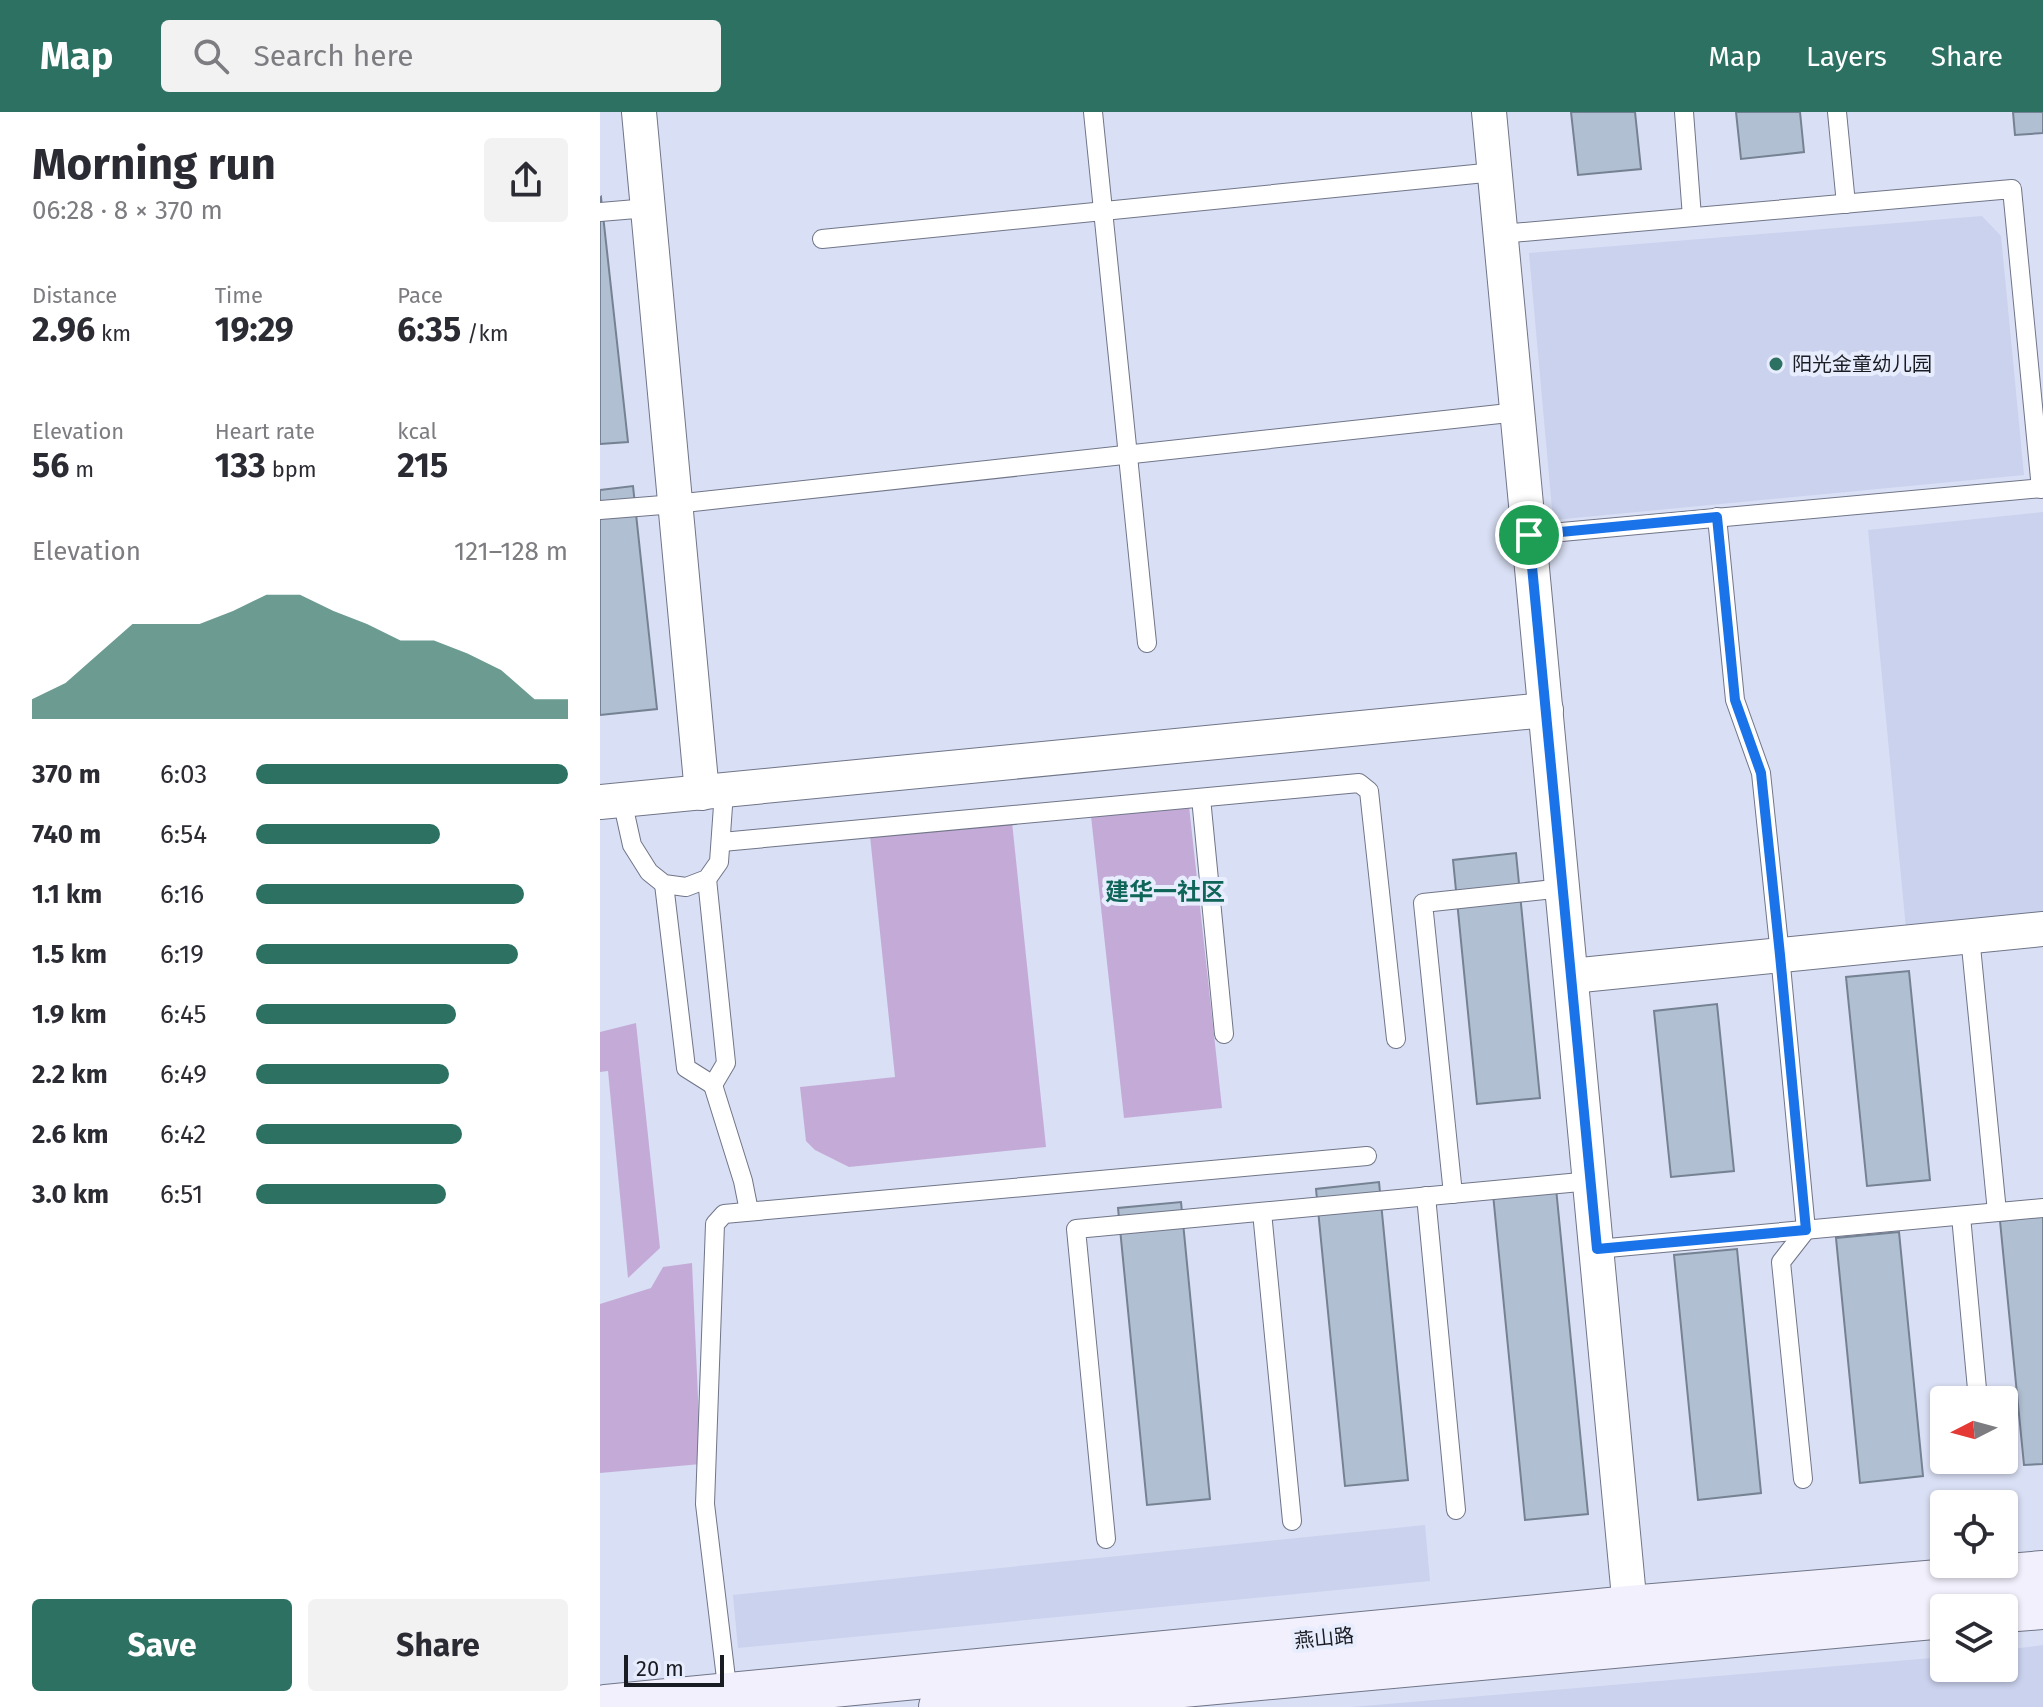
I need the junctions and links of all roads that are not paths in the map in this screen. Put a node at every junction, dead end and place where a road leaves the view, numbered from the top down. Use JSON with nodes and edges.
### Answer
{"nodes":[{"id":1,"x":639,"y":112,"type":"edge"},
{"id":2,"x":1093,"y":112,"type":"edge"},
{"id":3,"x":1489,"y":112,"type":"edge"},
{"id":4,"x":1684,"y":112,"type":"edge"},
{"id":5,"x":1837,"y":112,"type":"edge"},
{"id":6,"x":1495,"y":172,"type":"junction"},
{"id":7,"x":1846,"y":204,"type":"junction"},
{"id":8,"x":648,"y":208,"type":"junction"},
{"id":9,"x":1103,"y":211,"type":"junction"},
{"id":10,"x":600,"y":212,"type":"edge"},
{"id":11,"x":1692,"y":217,"type":"junction"},
{"id":12,"x":1501,"y":234,"type":"junction"},
{"id":13,"x":822,"y":239,"type":"dead end"},
{"id":14,"x":1518,"y":412,"type":"junction"},
{"id":15,"x":1128,"y":454,"type":"junction"},
{"id":16,"x":2042,"y":488,"type":"edge"},
{"id":17,"x":675,"y":504,"type":"junction"},
{"id":18,"x":600,"y":510,"type":"edge"},
{"id":19,"x":1717,"y":517,"type":"junction"},
{"id":20,"x":1529,"y":535,"type":"junction"},
{"id":21,"x":1147,"y":643,"type":"dead end"},
{"id":22,"x":1546,"y":710,"type":"junction"},
{"id":23,"x":713,"y":792,"type":"junction"},
{"id":24,"x":1201,"y":798,"type":"junction"},
{"id":25,"x":611,"y":801,"type":"edge"},
{"id":26,"x":722,"y":842,"type":"junction"},
{"id":27,"x":707,"y":879,"type":"junction"},
{"id":28,"x":664,"y":884,"type":"junction"},
{"id":29,"x":1563,"y":888,"type":"junction"},
{"id":30,"x":2043,"y":929,"type":"edge"},
{"id":31,"x":1970,"y":936,"type":"junction"},
{"id":32,"x":1780,"y":955,"type":"junction"},
{"id":33,"x":1571,"y":976,"type":"junction"},
{"id":34,"x":1224,"y":1034,"type":"dead end"},
{"id":35,"x":1396,"y":1039,"type":"dead end"},
{"id":36,"x":713,"y":1085,"type":"junction"},
{"id":37,"x":1367,"y":1156,"type":"dead end"},
{"id":38,"x":1591,"y":1181,"type":"junction"},
{"id":39,"x":1453,"y":1194,"type":"junction"},
{"id":40,"x":1426,"y":1196,"type":"junction"},
{"id":41,"x":2043,"y":1208,"type":"edge"},
{"id":42,"x":749,"y":1211,"type":"junction"},
{"id":43,"x":1262,"y":1212,"type":"junction"},
{"id":44,"x":1997,"y":1212,"type":"junction"},
{"id":45,"x":1961,"y":1216,"type":"junction"},
{"id":46,"x":1806,"y":1230,"type":"junction"},
{"id":47,"x":1597,"y":1249,"type":"junction"},
{"id":48,"x":1977,"y":1386,"type":"edge"},
{"id":49,"x":1803,"y":1479,"type":"dead end"},
{"id":50,"x":1456,"y":1510,"type":"dead end"},
{"id":51,"x":1292,"y":1521,"type":"dead end"},
{"id":52,"x":1106,"y":1539,"type":"dead end"},
{"id":53,"x":2043,"y":1573,"type":"edge"},
{"id":54,"x":2043,"y":1607,"type":"edge"},
{"id":55,"x":1630,"y":1608,"type":"junction"},
{"id":56,"x":2018,"y":1609,"type":"edge"},
{"id":57,"x":1930,"y":1617,"type":"edge"},
{"id":58,"x":728,"y":1695,"type":"junction"},
{"id":59,"x":606,"y":1707,"type":"edge"},
{"id":60,"x":941,"y":1707,"type":"edge"}],
"edges":[{"from":1,"to":8,"type":"street"},
{"from":2,"to":9,"type":"lane"},
{"from":3,"to":6,"type":"street"},
{"from":4,"to":11,"type":"lane"},
{"from":5,"to":7,"type":"lane"},
{"from":6,"to":9,"type":"lane"},
{"from":6,"to":12,"type":"street"},
{"from":7,"to":11,"type":"lane"},
{"from":7,"to":16,"type":"lane"},
{"from":8,"to":10,"type":"lane"},
{"from":8,"to":17,"type":"street"},
{"from":9,"to":13,"type":"lane"},
{"from":9,"to":15,"type":"lane"},
{"from":11,"to":12,"type":"lane"},
{"from":12,"to":14,"type":"street"},
{"from":14,"to":15,"type":"lane"},
{"from":14,"to":20,"type":"street"},
{"from":15,"to":17,"type":"lane"},
{"from":15,"to":21,"type":"lane"},
{"from":16,"to":19,"type":"lane"},
{"from":17,"to":18,"type":"lane"},
{"from":17,"to":23,"type":"street"},
{"from":19,"to":20,"type":"lane"},
{"from":19,"to":32,"type":"lane"},
{"from":20,"to":22,"type":"street"},
{"from":22,"to":23,"type":"street"},
{"from":22,"to":29,"type":"street"},
{"from":23,"to":25,"type":"street"},
{"from":23,"to":26,"type":"lane"},
{"from":24,"to":26,"type":"lane"},
{"from":24,"to":34,"type":"lane"},
{"from":24,"to":35,"type":"lane"},
{"from":25,"to":28,"type":"lane"},
{"from":26,"to":27,"type":"lane"},
{"from":27,"to":28,"type":"lane"},
{"from":27,"to":36,"type":"lane"},
{"from":28,"to":36,"type":"lane"},
{"from":29,"to":33,"type":"street"},
{"from":29,"to":39,"type":"lane"},
{"from":30,"to":31,"type":"street"},
{"from":31,"to":32,"type":"street"},
{"from":31,"to":44,"type":"lane"},
{"from":32,"to":33,"type":"street"},
{"from":32,"to":46,"type":"lane"},
{"from":33,"to":38,"type":"street"},
{"from":36,"to":42,"type":"lane"},
{"from":37,"to":42,"type":"lane"},
{"from":38,"to":39,"type":"lane"},
{"from":38,"to":47,"type":"street"},
{"from":39,"to":40,"type":"lane"},
{"from":40,"to":43,"type":"lane"},
{"from":40,"to":50,"type":"lane"},
{"from":41,"to":44,"type":"lane"},
{"from":42,"to":58,"type":"lane"},
{"from":43,"to":51,"type":"lane"},
{"from":43,"to":52,"type":"lane"},
{"from":44,"to":45,"type":"lane"},
{"from":45,"to":46,"type":"lane"},
{"from":45,"to":48,"type":"lane"},
{"from":46,"to":47,"type":"lane"},
{"from":46,"to":49,"type":"lane"},
{"from":47,"to":55,"type":"street"},
{"from":53,"to":55,"type":"main road","name":"燕山路"},
{"from":54,"to":56,"type":"main road"},
{"from":55,"to":58,"type":"main road","name":"燕山路"},
{"from":57,"to":60,"type":"main road","name":"燕山路"},
{"from":58,"to":59,"type":"main road","name":"燕山路"}]}
